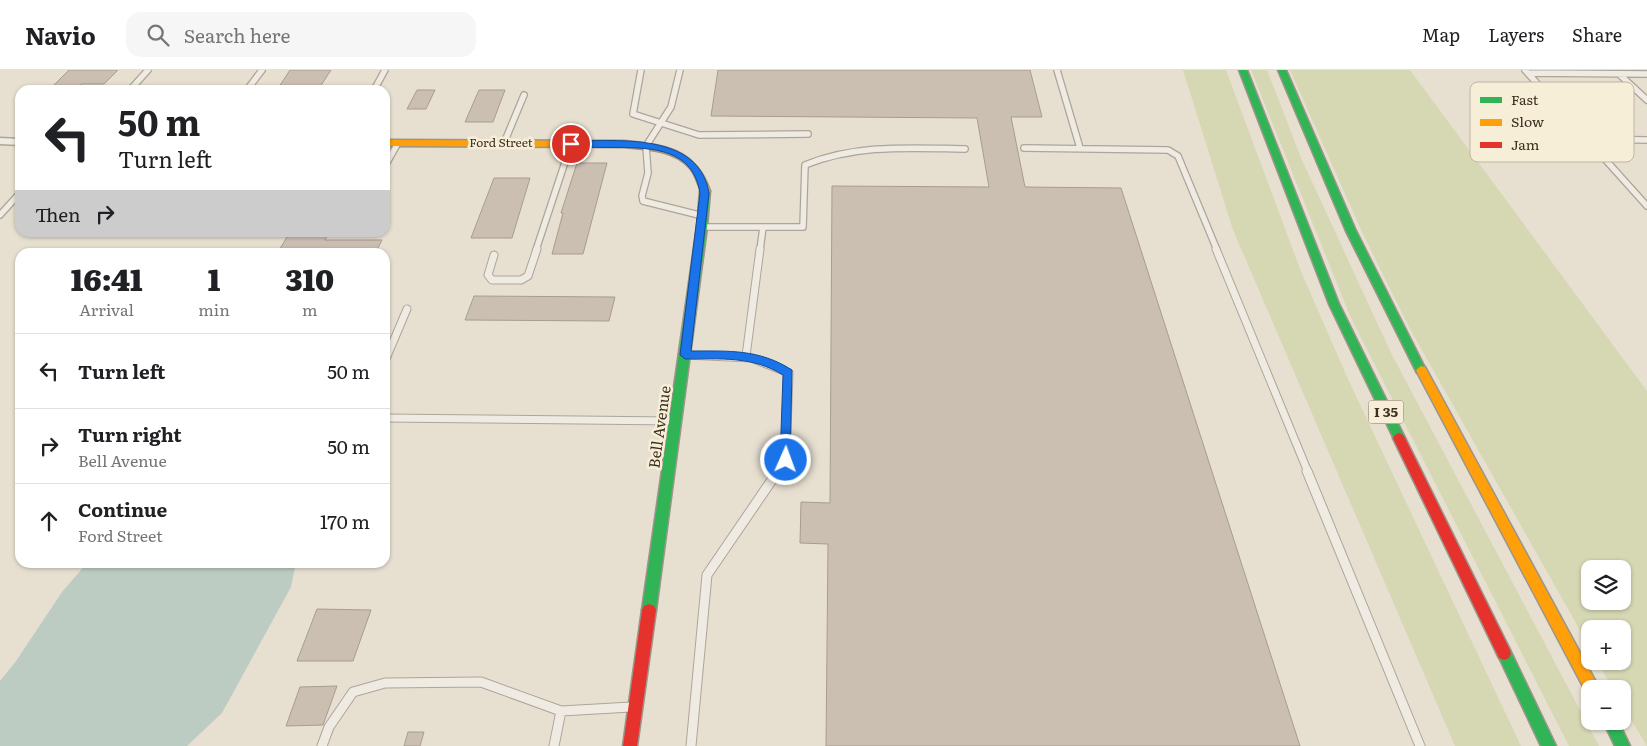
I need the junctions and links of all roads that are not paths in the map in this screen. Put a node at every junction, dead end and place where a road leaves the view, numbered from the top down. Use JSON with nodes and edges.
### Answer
{"nodes":[{"id":1,"x":148,"y":70,"type":"edge"},
{"id":2,"x":262,"y":70,"type":"edge"},
{"id":3,"x":385,"y":70,"type":"edge"},
{"id":4,"x":641,"y":70,"type":"edge"},
{"id":5,"x":680,"y":70,"type":"edge"},
{"id":6,"x":1056,"y":70,"type":"edge"},
{"id":7,"x":1243,"y":70,"type":"edge"},
{"id":8,"x":1282,"y":70,"type":"edge"},
{"id":9,"x":1527,"y":72,"type":"edge"},
{"id":10,"x":1619,"y":74,"type":"junction"},
{"id":11,"x":1647,"y":74,"type":"edge"},
{"id":12,"x":1536,"y":82,"type":"edge"},
{"id":13,"x":1628,"y":82,"type":"edge"},
{"id":14,"x":134,"y":85,"type":"edge"},
{"id":15,"x":251,"y":85,"type":"edge"},
{"id":16,"x":377,"y":85,"type":"edge"},
{"id":17,"x":1634,"y":88,"type":"edge"},
{"id":18,"x":524,"y":95,"type":"dead end"},
{"id":19,"x":1647,"y":100,"type":"edge"},
{"id":20,"x":661,"y":123,"type":"junction"},
{"id":21,"x":808,"y":134,"type":"dead end"},
{"id":22,"x":1634,"y":140,"type":"edge"},
{"id":23,"x":1647,"y":140,"type":"edge"},
{"id":24,"x":0,"y":142,"type":"edge"},
{"id":25,"x":15,"y":142,"type":"edge"},
{"id":26,"x":390,"y":143,"type":"edge"},
{"id":27,"x":398,"y":143,"type":"junction"},
{"id":28,"x":504,"y":143,"type":"junction"},
{"id":29,"x":571,"y":144,"type":"junction"},
{"id":30,"x":646,"y":146,"type":"junction"},
{"id":31,"x":965,"y":148,"type":"dead end"},
{"id":32,"x":1024,"y":148,"type":"dead end"},
{"id":33,"x":1080,"y":148,"type":"junction"},
{"id":34,"x":390,"y":157,"type":"edge"},
{"id":35,"x":1607,"y":162,"type":"edge"},
{"id":36,"x":15,"y":198,"type":"edge"},
{"id":37,"x":1647,"y":206,"type":"edge"},
{"id":38,"x":0,"y":215,"type":"edge"},
{"id":39,"x":702,"y":221,"type":"junction"},
{"id":40,"x":763,"y":227,"type":"junction"},
{"id":41,"x":494,"y":255,"type":"dead end"},
{"id":42,"x":407,"y":309,"type":"dead end"},
{"id":43,"x":390,"y":349,"type":"edge"},
{"id":44,"x":685,"y":355,"type":"junction"},
{"id":45,"x":746,"y":356,"type":"junction"},
{"id":46,"x":390,"y":418,"type":"edge"},
{"id":47,"x":676,"y":421,"type":"junction"},
{"id":48,"x":1587,"y":680,"type":"edge"},
{"id":49,"x":636,"y":707,"type":"junction"},
{"id":50,"x":561,"y":711,"type":"junction"},
{"id":51,"x":1615,"y":730,"type":"edge"},
{"id":52,"x":322,"y":746,"type":"edge"},
{"id":53,"x":554,"y":746,"type":"edge"},
{"id":54,"x":630,"y":746,"type":"edge"},
{"id":55,"x":691,"y":746,"type":"edge"},
{"id":56,"x":1420,"y":746,"type":"edge"},
{"id":57,"x":1549,"y":746,"type":"edge"},
{"id":58,"x":1623,"y":746,"type":"edge"}],
"edges":[{"from":1,"to":14,"type":"lane"},
{"from":2,"to":15,"type":"lane"},
{"from":3,"to":16,"type":"lane"},
{"from":4,"to":20,"type":"lane"},
{"from":5,"to":20,"type":"lane"},
{"from":6,"to":33,"type":"lane"},
{"from":7,"to":57,"type":"main road","number":"I 35"},
{"from":8,"to":48,"type":"main road"},
{"from":9,"to":10,"type":"lane"},
{"from":9,"to":12,"type":"lane"},
{"from":10,"to":11,"type":"lane"},
{"from":10,"to":13,"type":"lane"},
{"from":17,"to":19,"type":"lane"},
{"from":18,"to":28,"type":"lane"},
{"from":20,"to":21,"type":"lane"},
{"from":20,"to":30,"type":"lane"},
{"from":22,"to":23,"type":"lane"},
{"from":24,"to":25,"type":"street"},
{"from":26,"to":27,"type":"main road","name":"Ford Street"},
{"from":27,"to":28,"type":"main road","name":"Ford Street"},
{"from":27,"to":34,"type":"lane"},
{"from":28,"to":29,"type":"main road","name":"Ford Street"},
{"from":29,"to":30,"type":"main road","name":"Ford Street"},
{"from":29,"to":41,"type":"lane"},
{"from":30,"to":39,"type":"main road","name":"Bell Avenue"},
{"from":30,"to":39,"type":"lane"},
{"from":31,"to":40,"type":"lane"},
{"from":32,"to":33,"type":"lane"},
{"from":33,"to":56,"type":"lane"},
{"from":35,"to":37,"type":"lane"},
{"from":36,"to":38,"type":"lane"},
{"from":39,"to":40,"type":"lane"},
{"from":39,"to":44,"type":"main road","name":"Bell Avenue"},
{"from":40,"to":45,"type":"lane"},
{"from":42,"to":43,"type":"lane"},
{"from":44,"to":45,"type":"lane"},
{"from":44,"to":47,"type":"main road","name":"Bell Avenue"},
{"from":45,"to":55,"type":"lane"},
{"from":46,"to":47,"type":"lane"},
{"from":47,"to":49,"type":"main road","name":"Bell Avenue"},
{"from":49,"to":50,"type":"lane"},
{"from":49,"to":54,"type":"main road","name":"Bell Avenue"},
{"from":50,"to":52,"type":"lane"},
{"from":50,"to":53,"type":"lane"},
{"from":51,"to":58,"type":"main road"}]}
